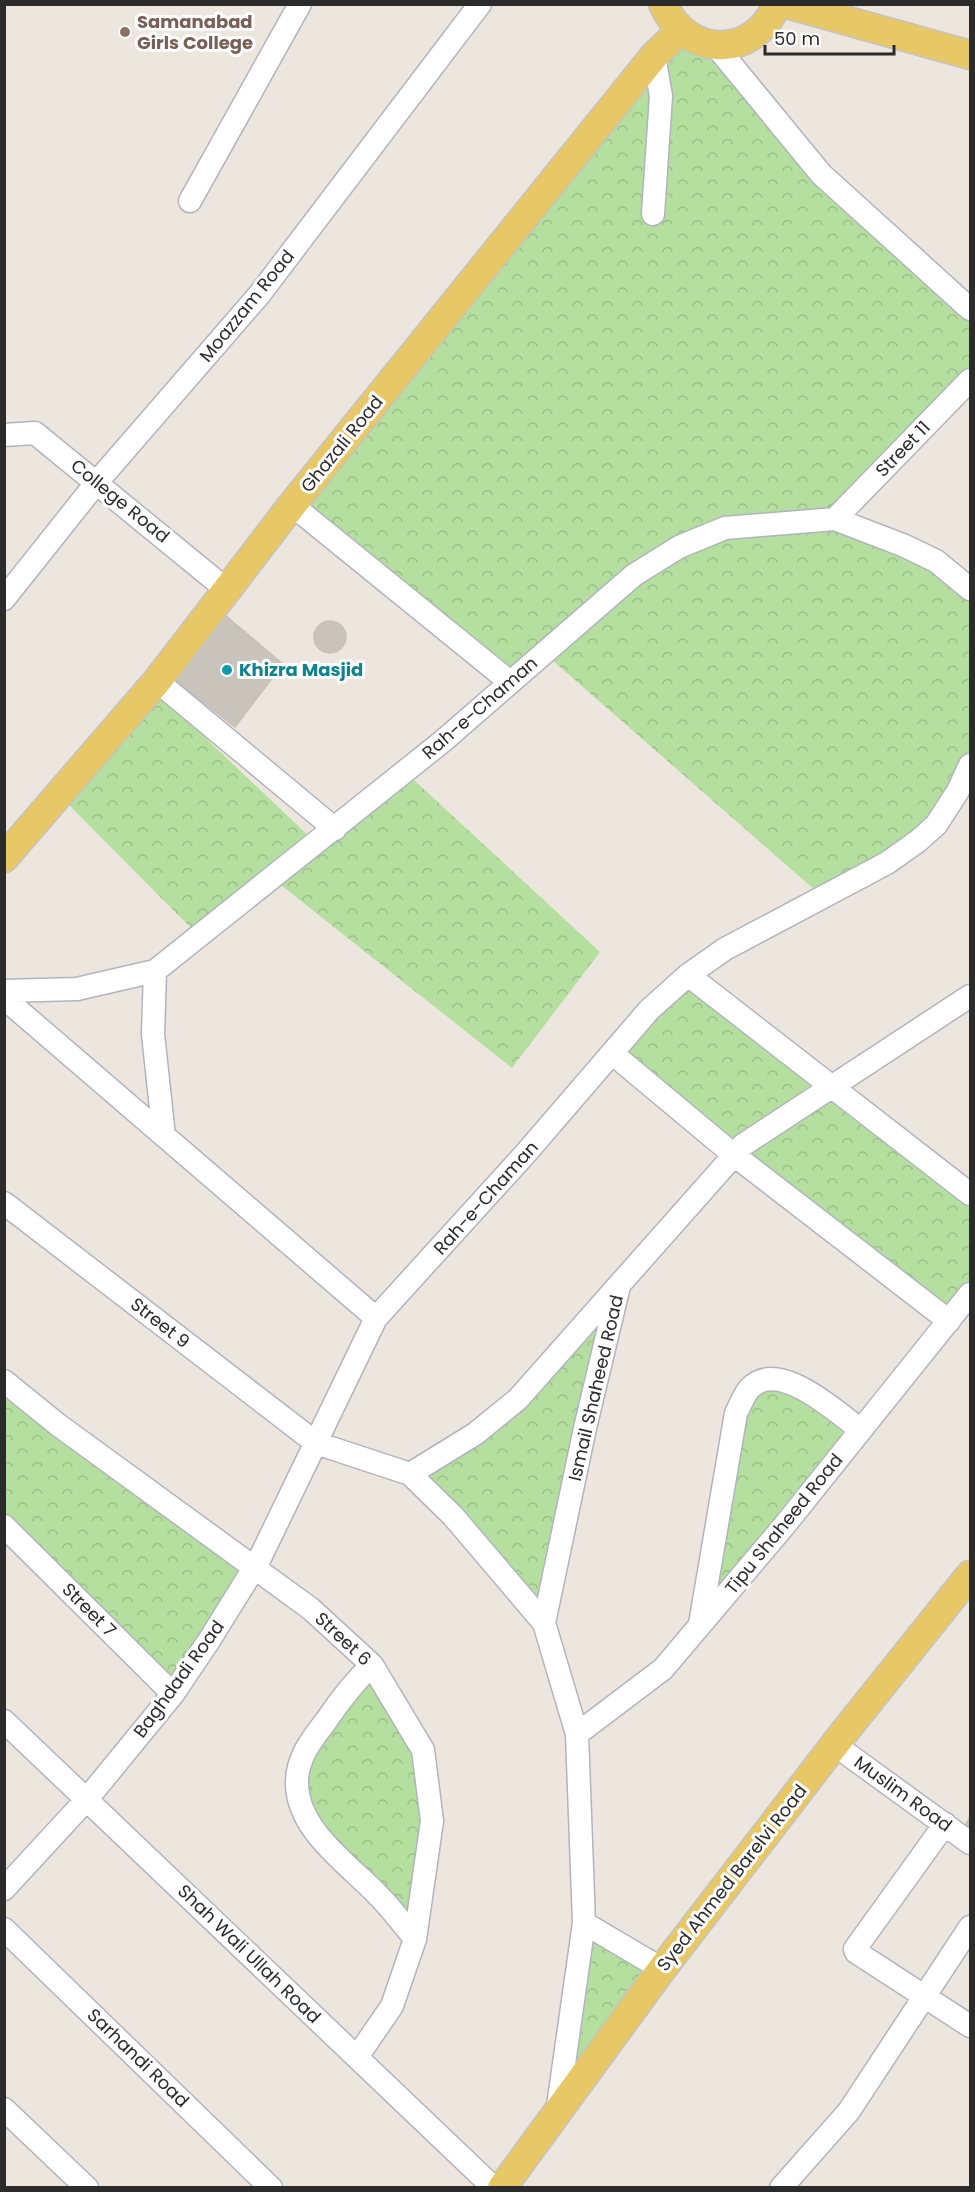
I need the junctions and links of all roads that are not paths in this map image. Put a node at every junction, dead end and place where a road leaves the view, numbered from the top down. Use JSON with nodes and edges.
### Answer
{"nodes":[{"id":1,"x":300,"y":4,"type":"edge"},
{"id":2,"x":480,"y":4,"type":"edge"},
{"id":3,"x":663,"y":4,"type":"edge"},
{"id":4,"x":777,"y":4,"type":"edge"},
{"id":5,"x":787,"y":4,"type":"edge"},
{"id":6,"x":680,"y":31,"type":"junction"},
{"id":7,"x":716,"y":46,"type":"junction"},
{"id":8,"x":970,"y":55,"type":"edge"},
{"id":9,"x":654,"y":56,"type":"junction"},
{"id":10,"x":190,"y":201,"type":"dead end"},
{"id":11,"x":653,"y":214,"type":"dead end"},
{"id":12,"x":970,"y":309,"type":"edge"},
{"id":13,"x":970,"y":380,"type":"edge"},
{"id":14,"x":4,"y":435,"type":"edge"},
{"id":15,"x":97,"y":482,"type":"junction"},
{"id":16,"x":292,"y":505,"type":"junction"},
{"id":17,"x":836,"y":519,"type":"junction"},
{"id":18,"x":970,"y":589,"type":"edge"},
{"id":19,"x":228,"y":590,"type":"junction"},
{"id":20,"x":4,"y":599,"type":"edge"},
{"id":21,"x":157,"y":681,"type":"junction"},
{"id":22,"x":510,"y":682,"type":"junction"},
{"id":23,"x":970,"y":765,"type":"edge"},
{"id":24,"x":335,"y":829,"type":"junction"},
{"id":25,"x":4,"y":858,"type":"edge"},
{"id":26,"x":155,"y":971,"type":"junction"},
{"id":27,"x":688,"y":975,"type":"junction"},
{"id":28,"x":4,"y":991,"type":"edge"},
{"id":29,"x":970,"y":996,"type":"edge"},
{"id":30,"x":4,"y":998,"type":"edge"},
{"id":31,"x":613,"y":1054,"type":"junction"},
{"id":32,"x":829,"y":1086,"type":"junction"},
{"id":33,"x":164,"y":1136,"type":"junction"},
{"id":34,"x":734,"y":1155,"type":"junction"},
{"id":35,"x":970,"y":1194,"type":"edge"},
{"id":36,"x":4,"y":1203,"type":"edge"},
{"id":37,"x":620,"y":1281,"type":"junction"},
{"id":38,"x":970,"y":1294,"type":"edge"},
{"id":39,"x":376,"y":1318,"type":"junction"},
{"id":40,"x":948,"y":1321,"type":"junction"},
{"id":41,"x":4,"y":1381,"type":"edge"},
{"id":42,"x":861,"y":1430,"type":"junction"},
{"id":43,"x":316,"y":1443,"type":"junction"},
{"id":44,"x":410,"y":1474,"type":"junction"},
{"id":45,"x":4,"y":1526,"type":"edge"},
{"id":46,"x":255,"y":1569,"type":"junction"},
{"id":47,"x":970,"y":1575,"type":"edge"},
{"id":48,"x":544,"y":1623,"type":"junction"},
{"id":49,"x":700,"y":1625,"type":"junction"},
{"id":50,"x":372,"y":1665,"type":"junction"},
{"id":51,"x":172,"y":1694,"type":"junction"},
{"id":52,"x":4,"y":1721,"type":"edge"},
{"id":53,"x":577,"y":1734,"type":"junction"},
{"id":54,"x":835,"y":1745,"type":"junction"},
{"id":55,"x":87,"y":1799,"type":"junction"},
{"id":56,"x":945,"y":1824,"type":"junction"},
{"id":57,"x":970,"y":1843,"type":"edge"},
{"id":58,"x":4,"y":1889,"type":"edge"},
{"id":59,"x":584,"y":1923,"type":"junction"},
{"id":60,"x":970,"y":1927,"type":"edge"},
{"id":61,"x":4,"y":1929,"type":"edge"},
{"id":62,"x":415,"y":1939,"type":"junction"},
{"id":63,"x":662,"y":1969,"type":"junction"},
{"id":64,"x":924,"y":1995,"type":"junction"},
{"id":65,"x":970,"y":2026,"type":"edge"},
{"id":66,"x":357,"y":2057,"type":"junction"},
{"id":67,"x":4,"y":2109,"type":"edge"},
{"id":68,"x":557,"y":2115,"type":"junction"},
{"id":69,"x":87,"y":2187,"type":"edge"},
{"id":70,"x":271,"y":2187,"type":"edge"},
{"id":71,"x":494,"y":2187,"type":"edge"},
{"id":72,"x":502,"y":2187,"type":"edge"},
{"id":73,"x":781,"y":2187,"type":"edge"}],
"edges":[{"from":1,"to":10,"type":"street"},
{"from":2,"to":15,"type":"street","name":"Moazzam Road"},
{"from":3,"to":6,"type":"main road"},
{"from":4,"to":7,"type":"main road"},
{"from":5,"to":8,"type":"main road"},
{"from":6,"to":7,"type":"main road"},
{"from":6,"to":9,"type":"main road","name":"Ghazali Road"},
{"from":7,"to":12,"type":"street"},
{"from":9,"to":11,"type":"street"},
{"from":9,"to":16,"type":"main road","name":"Ghazali Road"},
{"from":13,"to":17,"type":"street","name":"Street 11"},
{"from":14,"to":15,"type":"street","name":"College Road"},
{"from":15,"to":19,"type":"street","name":"College Road"},
{"from":15,"to":20,"type":"street","name":"Moazzam Road"},
{"from":16,"to":19,"type":"main road","name":"Ghazali Road"},
{"from":16,"to":22,"type":"street"},
{"from":17,"to":18,"type":"street","name":"Rah-e-Chaman"},
{"from":17,"to":22,"type":"street","name":"Rah-e-Chaman"},
{"from":19,"to":21,"type":"main road","name":"Ghazali Road"},
{"from":21,"to":24,"type":"street"},
{"from":21,"to":25,"type":"main road","name":"Ghazali Road"},
{"from":22,"to":24,"type":"street","name":"Rah-e-Chaman"},
{"from":23,"to":27,"type":"street","name":"Rah-e-Chaman"},
{"from":24,"to":26,"type":"street","name":"Rah-e-Chaman"},
{"from":26,"to":28,"type":"street","name":"Rah-e-Chaman"},
{"from":26,"to":33,"type":"street"},
{"from":27,"to":31,"type":"street","name":"Rah-e-Chaman"},
{"from":27,"to":32,"type":"street"},
{"from":29,"to":32,"type":"street","name":"Ismail Shaheed Road"},
{"from":30,"to":33,"type":"street"},
{"from":31,"to":34,"type":"street"},
{"from":31,"to":39,"type":"street","name":"Rah-e-Chaman"},
{"from":32,"to":34,"type":"street","name":"Ismail Shaheed Road"},
{"from":32,"to":35,"type":"street"},
{"from":33,"to":39,"type":"street"},
{"from":34,"to":37,"type":"street","name":"Ismail Shaheed Road"},
{"from":34,"to":40,"type":"street"},
{"from":36,"to":43,"type":"street","name":"Street 9"},
{"from":37,"to":44,"type":"street"},
{"from":37,"to":48,"type":"street","name":"Ismail Shaheed Road"},
{"from":38,"to":40,"type":"street","name":"Tipu Shaheed Road"},
{"from":39,"to":43,"type":"street","name":"Rah-e-Chaman"},
{"from":40,"to":42,"type":"street","name":"Tipu Shaheed Road"},
{"from":41,"to":46,"type":"street","name":"Street 6"},
{"from":42,"to":49,"type":"street","name":"Tipu Shaheed Road"},
{"from":42,"to":49,"type":"street"},
{"from":43,"to":44,"type":"street","name":"Street 9"},
{"from":43,"to":46,"type":"street","name":"Baghdadi Road"},
{"from":44,"to":48,"type":"street"},
{"from":45,"to":51,"type":"street","name":"Street 7"},
{"from":46,"to":50,"type":"street","name":"Street 6"},
{"from":46,"to":51,"type":"street","name":"Baghdadi Road"},
{"from":47,"to":54,"type":"main road","name":"Syed Ahmed Barelvi Road"},
{"from":48,"to":53,"type":"street"},
{"from":49,"to":53,"type":"street","name":"Tipu Shaheed Road"},
{"from":50,"to":62,"type":"street","name":"Street 6"},
{"from":50,"to":62,"type":"street"},
{"from":51,"to":55,"type":"street","name":"Baghdadi Road"},
{"from":52,"to":55,"type":"street","name":"Shah Wali Ullah Road"},
{"from":53,"to":59,"type":"street"},
{"from":54,"to":56,"type":"street","name":"Muslim Road"},
{"from":54,"to":63,"type":"main road","name":"Syed Ahmed Barelvi Road"},
{"from":55,"to":58,"type":"street","name":"Baghdadi Road"},
{"from":55,"to":66,"type":"street","name":"Shah Wali Ullah Road"},
{"from":56,"to":57,"type":"street","name":"Muslim Road"},
{"from":56,"to":64,"type":"street"},
{"from":59,"to":63,"type":"street"},
{"from":59,"to":68,"type":"street"},
{"from":60,"to":64,"type":"street"},
{"from":61,"to":70,"type":"street","name":"Sarhandi Road"},
{"from":62,"to":66,"type":"street","name":"Street 6"},
{"from":63,"to":68,"type":"main road","name":"Syed Ahmed Barelvi Road"},
{"from":64,"to":65,"type":"street"},
{"from":64,"to":73,"type":"street"},
{"from":66,"to":71,"type":"street","name":"Shah Wali Ullah Road"},
{"from":67,"to":69,"type":"street"},
{"from":68,"to":72,"type":"main road","name":"Syed Ahmed Barelvi Road"}]}
